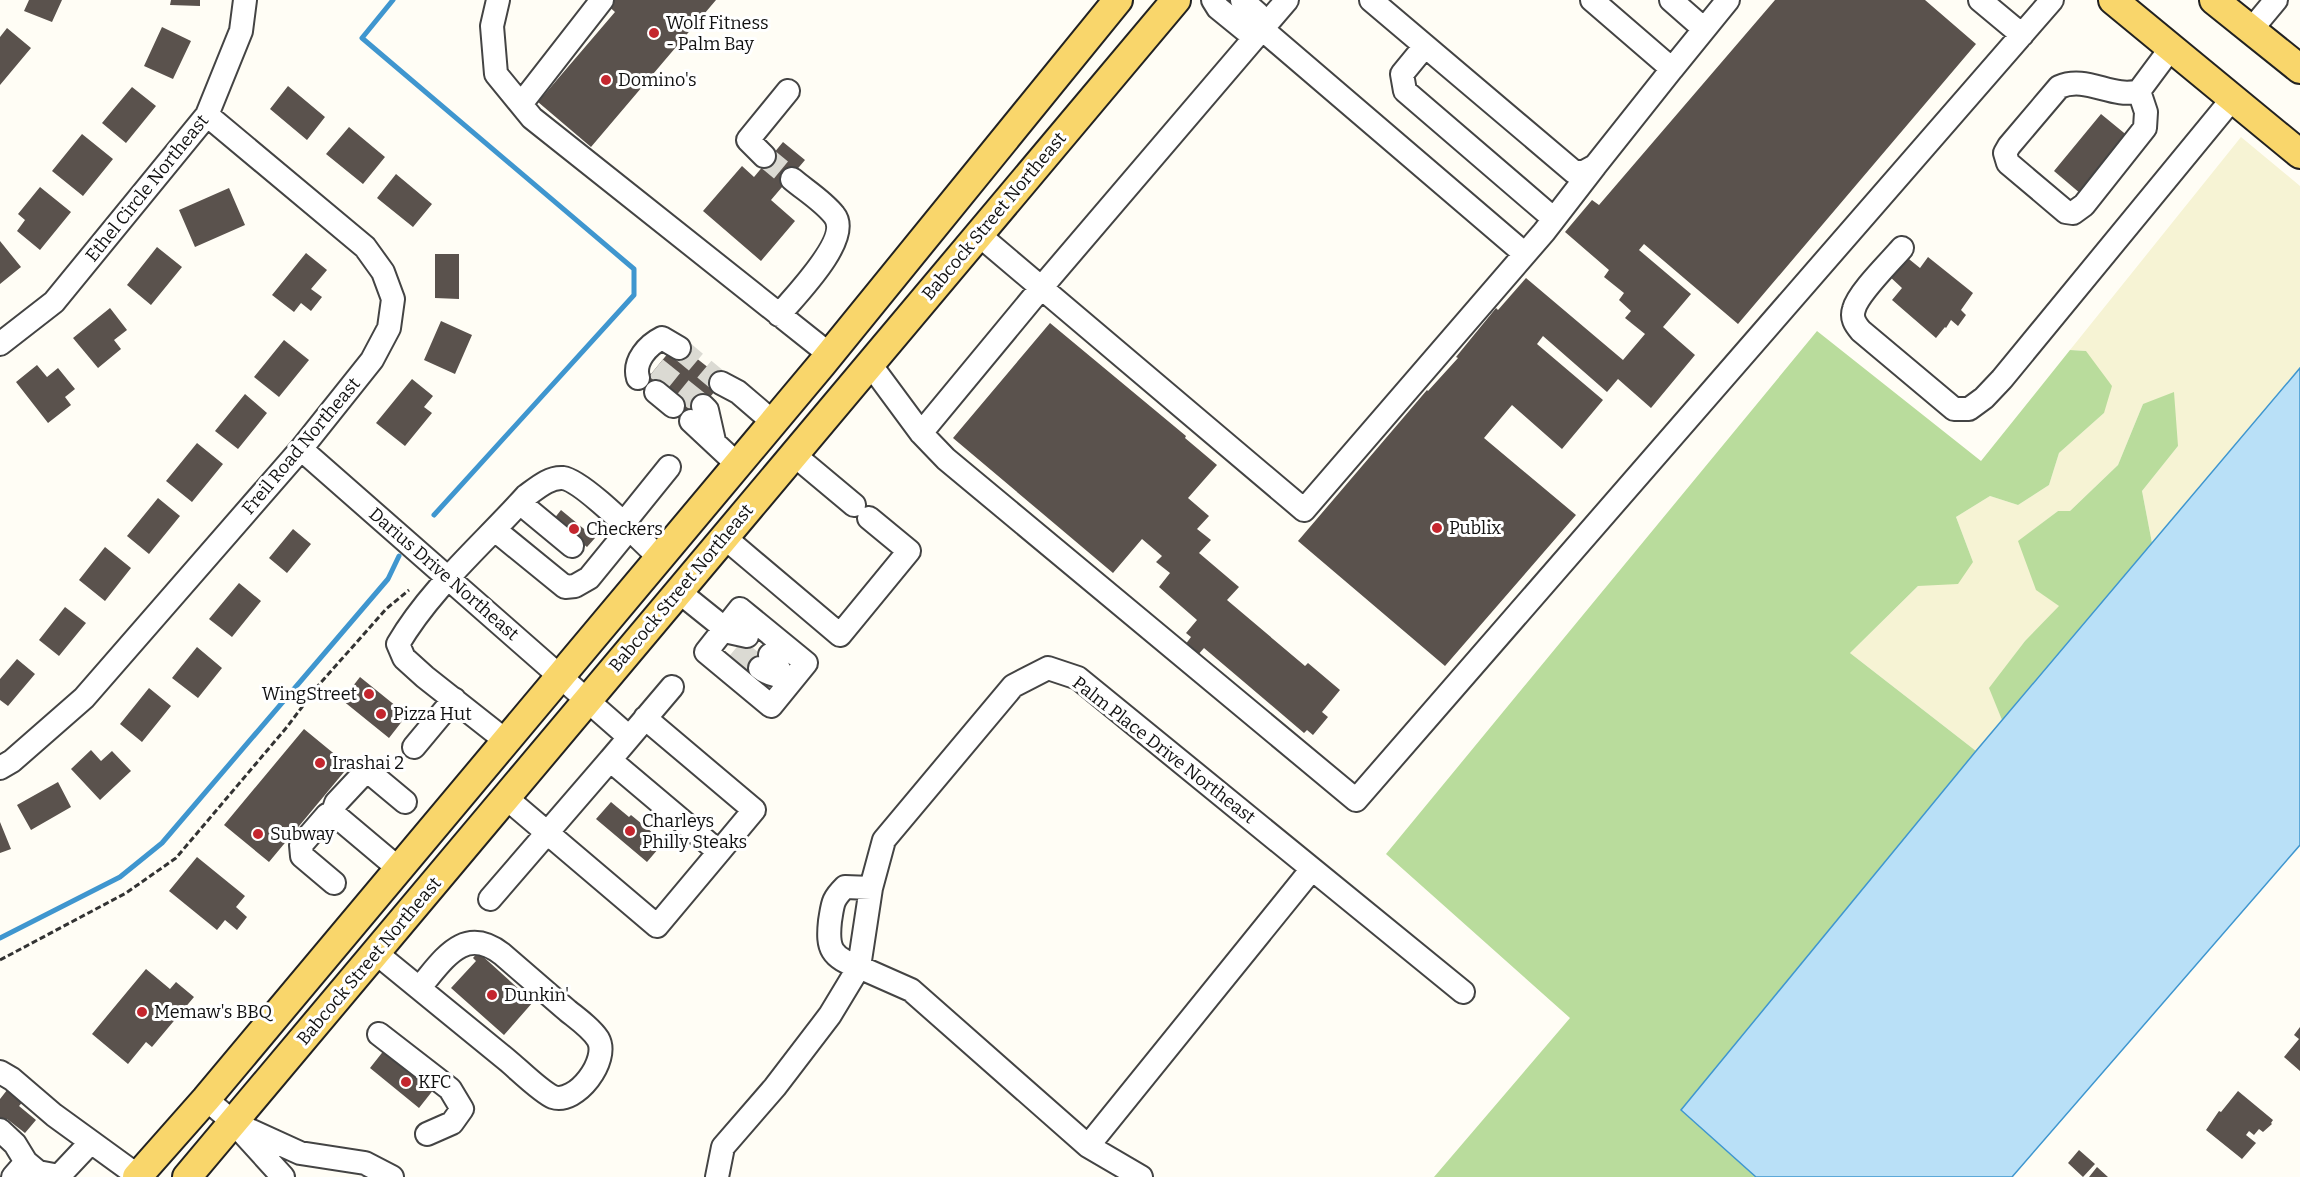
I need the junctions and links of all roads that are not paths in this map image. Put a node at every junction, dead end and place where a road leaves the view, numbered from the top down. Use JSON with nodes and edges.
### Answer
{"nodes":[{"id":1,"x":245,"y":0,"type":"edge"},
{"id":2,"x":498,"y":0,"type":"edge"},
{"id":3,"x":602,"y":0,"type":"edge"},
{"id":4,"x":1118,"y":0,"type":"edge"},
{"id":5,"x":1152,"y":0,"type":"edge"},
{"id":6,"x":1176,"y":0,"type":"edge"},
{"id":7,"x":1213,"y":0,"type":"edge"},
{"id":8,"x":1242,"y":0,"type":"edge"},
{"id":9,"x":1287,"y":0,"type":"edge"},
{"id":10,"x":1371,"y":0,"type":"edge"},
{"id":11,"x":1592,"y":0,"type":"edge"},
{"id":12,"x":1671,"y":0,"type":"edge"},
{"id":13,"x":1728,"y":0,"type":"edge"},
{"id":14,"x":1980,"y":0,"type":"edge"},
{"id":15,"x":2052,"y":0,"type":"edge"},
{"id":16,"x":2113,"y":0,"type":"edge"},
{"id":17,"x":2214,"y":0,"type":"edge"},
{"id":18,"x":2276,"y":0,"type":"edge"},
{"id":19,"x":1262,"y":29,"type":"junction"},
{"id":20,"x":1704,"y":29,"type":"junction"},
{"id":21,"x":2251,"y":30,"type":"junction"},
{"id":22,"x":2022,"y":35,"type":"junction"},
{"id":23,"x":1425,"y":46,"type":"junction"},
{"id":24,"x":2171,"y":48,"type":"junction"},
{"id":25,"x":1672,"y":69,"type":"junction"},
{"id":26,"x":2300,"y":69,"type":"edge"},
{"id":27,"x":788,"y":91,"type":"dead end"},
{"id":28,"x":2139,"y":92,"type":"junction"},
{"id":29,"x":2233,"y":99,"type":"junction"},
{"id":30,"x":521,"y":104,"type":"junction"},
{"id":31,"x":207,"y":115,"type":"junction"},
{"id":32,"x":1078,"y":117,"type":"junction"},
{"id":33,"x":2300,"y":154,"type":"edge"},
{"id":34,"x":765,"y":156,"type":"tunnel mouth"},
{"id":35,"x":1595,"y":166,"type":"junction"},
{"id":36,"x":792,"y":179,"type":"tunnel mouth"},
{"id":37,"x":1554,"y":219,"type":"junction"},
{"id":38,"x":979,"y":235,"type":"junction"},
{"id":39,"x":924,"y":237,"type":"junction"},
{"id":40,"x":1902,"y":248,"type":"dead end"},
{"id":41,"x":1525,"y":254,"type":"junction"},
{"id":42,"x":1041,"y":288,"type":"junction"},
{"id":43,"x":779,"y":315,"type":"junction"},
{"id":44,"x":0,"y":344,"type":"edge"},
{"id":45,"x":679,"y":348,"type":"tunnel mouth"},
{"id":46,"x":829,"y":354,"type":"junction"},
{"id":47,"x":870,"y":364,"type":"junction"},
{"id":48,"x":645,"y":367,"type":"dead end"},
{"id":49,"x":730,"y":388,"type":"tunnel mouth"},
{"id":50,"x":656,"y":392,"type":"dead end"},
{"id":51,"x":673,"y":406,"type":"dead end"},
{"id":52,"x":697,"y":413,"type":"tunnel mouth"},
{"id":53,"x":773,"y":422,"type":"junction"},
{"id":54,"x":921,"y":433,"type":"junction"},
{"id":55,"x":301,"y":449,"type":"junction"},
{"id":56,"x":796,"y":451,"type":"junction"},
{"id":57,"x":737,"y":464,"type":"junction"},
{"id":58,"x":669,"y":467,"type":"dead end"},
{"id":59,"x":520,"y":503,"type":"junction"},
{"id":60,"x":626,"y":527,"type":"junction"},
{"id":61,"x":495,"y":530,"type":"junction"},
{"id":62,"x":724,"y":537,"type":"junction"},
{"id":63,"x":659,"y":557,"type":"junction"},
{"id":64,"x":597,"y":567,"type":"junction"},
{"id":65,"x":442,"y":573,"type":"junction"},
{"id":66,"x":678,"y":591,"type":"junction"},
{"id":67,"x":734,"y":636,"type":"junction"},
{"id":68,"x":765,"y":662,"type":"tunnel mouth"},
{"id":69,"x":559,"y":675,"type":"junction"},
{"id":70,"x":786,"y":679,"type":"junction"},
{"id":71,"x":672,"y":687,"type":"dead end"},
{"id":72,"x":454,"y":699,"type":"junction"},
{"id":73,"x":586,"y":699,"type":"junction"},
{"id":74,"x":645,"y":718,"type":"junction"},
{"id":75,"x":629,"y":737,"type":"junction"},
{"id":76,"x":505,"y":740,"type":"junction"},
{"id":77,"x":414,"y":747,"type":"dead end"},
{"id":78,"x":610,"y":760,"type":"junction"},
{"id":79,"x":0,"y":768,"type":"edge"},
{"id":80,"x":506,"y":797,"type":"junction"},
{"id":81,"x":405,"y":802,"type":"dead end"},
{"id":82,"x":335,"y":815,"type":"junction"},
{"id":83,"x":548,"y":833,"type":"junction"},
{"id":84,"x":719,"y":852,"type":"junction"},
{"id":85,"x":398,"y":868,"type":"junction"},
{"id":86,"x":1312,"y":869,"type":"junction"},
{"id":87,"x":334,"y":883,"type":"dead end"},
{"id":88,"x":871,"y":888,"type":"junction"},
{"id":89,"x":490,"y":899,"type":"dead end"},
{"id":90,"x":375,"y":953,"type":"junction"},
{"id":91,"x":859,"y":967,"type":"junction"},
{"id":92,"x":419,"y":988,"type":"junction"},
{"id":93,"x":1463,"y":992,"type":"dead end"},
{"id":94,"x":379,"y":1034,"type":"dead end"},
{"id":95,"x":0,"y":1072,"type":"edge"},
{"id":96,"x":206,"y":1099,"type":"junction"},
{"id":97,"x":234,"y":1123,"type":"junction"},
{"id":98,"x":0,"y":1130,"type":"edge"},
{"id":99,"x":427,"y":1134,"type":"dead end"},
{"id":100,"x":90,"y":1142,"type":"junction"},
{"id":101,"x":1088,"y":1146,"type":"junction"},
{"id":102,"x":20,"y":1169,"type":"edge"},
{"id":103,"x":137,"y":1176,"type":"edge"},
{"id":104,"x":187,"y":1177,"type":"edge"},
{"id":105,"x":283,"y":1177,"type":"edge"},
{"id":106,"x":392,"y":1177,"type":"edge"},
{"id":107,"x":717,"y":1177,"type":"edge"},
{"id":108,"x":1141,"y":1177,"type":"edge"}],
"edges":[{"from":1,"to":31,"type":"street","name":"Ethel Circle Northeast"},
{"from":2,"to":30,"type":"street"},
{"from":3,"to":30,"type":"street"},
{"from":4,"to":39,"type":"main road","name":"Babcock Street Northeast"},
{"from":5,"to":32,"type":"main road"},
{"from":6,"to":32,"type":"main road","name":"Babcock Street Northeast"},
{"from":7,"to":19,"type":"street"},
{"from":8,"to":19,"type":"street"},
{"from":9,"to":19,"type":"street"},
{"from":10,"to":23,"type":"street"},
{"from":11,"to":25,"type":"street"},
{"from":12,"to":20,"type":"street"},
{"from":13,"to":20,"type":"street"},
{"from":14,"to":22,"type":"street"},
{"from":15,"to":22,"type":"street"},
{"from":16,"to":24,"type":"main road"},
{"from":17,"to":21,"type":"main road"},
{"from":18,"to":21,"type":"street"},
{"from":19,"to":41,"type":"street"},
{"from":19,"to":42,"type":"street"},
{"from":20,"to":25,"type":"street"},
{"from":21,"to":26,"type":"main road"},
{"from":22,"to":54,"type":"street"},
{"from":23,"to":35,"type":"street"},
{"from":23,"to":37,"type":"street"},
{"from":24,"to":28,"type":"street"},
{"from":24,"to":29,"type":"main road"},
{"from":25,"to":35,"type":"street"},
{"from":27,"to":34,"type":"street"},
{"from":28,"to":28,"type":"street"},
{"from":29,"to":33,"type":"main road"},
{"from":29,"to":40,"type":"street"},
{"from":30,"to":43,"type":"street"},
{"from":31,"to":44,"type":"street","name":"Ethel Circle Northeast"},
{"from":31,"to":55,"type":"street","name":"Freil Road Northeast"},
{"from":32,"to":38,"type":"main road","name":"Babcock Street Northeast"},
{"from":35,"to":37,"type":"street"},
{"from":36,"to":43,"type":"street"},
{"from":37,"to":41,"type":"street"},
{"from":38,"to":42,"type":"street"},
{"from":38,"to":47,"type":"main road","name":"Babcock Street Northeast"},
{"from":39,"to":46,"type":"main road","name":"Babcock Street Northeast"},
{"from":39,"to":47,"type":"main road"},
{"from":41,"to":42,"type":"street"},
{"from":42,"to":54,"type":"street"},
{"from":43,"to":46,"type":"street"},
{"from":45,"to":48,"type":"street"},
{"from":46,"to":53,"type":"main road","name":"Babcock Street Northeast"},
{"from":46,"to":56,"type":"main road"},
{"from":47,"to":54,"type":"street"},
{"from":47,"to":56,"type":"main road","name":"Babcock Street Northeast"},
{"from":49,"to":53,"type":"street"},
{"from":50,"to":51,"type":"street"},
{"from":52,"to":57,"type":"street"},
{"from":53,"to":57,"type":"main road","name":"Babcock Street Northeast"},
{"from":55,"to":65,"type":"street","name":"Darius Drive Northeast"},
{"from":55,"to":79,"type":"street","name":"Freil Road Northeast"},
{"from":56,"to":62,"type":"main road","name":"Babcock Street Northeast"},
{"from":56,"to":62,"type":"street"},
{"from":57,"to":63,"type":"main road","name":"Babcock Street Northeast"},
{"from":58,"to":60,"type":"street"},
{"from":59,"to":60,"type":"street"},
{"from":59,"to":61,"type":"street"},
{"from":59,"to":64,"type":"street"},
{"from":60,"to":63,"type":"street"},
{"from":60,"to":64,"type":"street"},
{"from":61,"to":64,"type":"street"},
{"from":61,"to":65,"type":"street"},
{"from":62,"to":66,"type":"main road","name":"Babcock Street Northeast"},
{"from":63,"to":69,"type":"main road","name":"Babcock Street Northeast"},
{"from":65,"to":69,"type":"street","name":"Darius Drive Northeast"},
{"from":65,"to":72,"type":"street"},
{"from":66,"to":67,"type":"street"},
{"from":66,"to":73,"type":"main road","name":"Babcock Street Northeast"},
{"from":67,"to":70,"type":"street"},
{"from":67,"to":70,"type":"street"},
{"from":68,"to":70,"type":"street"},
{"from":69,"to":73,"type":"street","name":"Darius Drive Northeast"},
{"from":69,"to":76,"type":"main road","name":"Babcock Street Northeast"},
{"from":71,"to":74,"type":"street"},
{"from":72,"to":76,"type":"street"},
{"from":72,"to":77,"type":"street"},
{"from":73,"to":75,"type":"street","name":"Darius Drive Northeast"},
{"from":73,"to":80,"type":"main road","name":"Babcock Street Northeast"},
{"from":74,"to":75,"type":"street"},
{"from":74,"to":84,"type":"street"},
{"from":75,"to":78,"type":"street"},
{"from":76,"to":85,"type":"main road","name":"Babcock Street Northeast"},
{"from":78,"to":83,"type":"street"},
{"from":78,"to":84,"type":"street"},
{"from":80,"to":83,"type":"street"},
{"from":80,"to":90,"type":"main road","name":"Babcock Street Northeast"},
{"from":81,"to":82,"type":"street"},
{"from":82,"to":85,"type":"street"},
{"from":82,"to":87,"type":"street"},
{"from":83,"to":84,"type":"street"},
{"from":83,"to":89,"type":"street"},
{"from":85,"to":96,"type":"main road","name":"Babcock Street Northeast"},
{"from":86,"to":88,"type":"street","name":"Palm Place Drive Northeast"},
{"from":86,"to":93,"type":"street","name":"Palm Place Drive Northeast"},
{"from":86,"to":101,"type":"street"},
{"from":88,"to":91,"type":"street","name":"Palm Place Drive Northeast"},
{"from":88,"to":91,"type":"street"},
{"from":90,"to":92,"type":"street"},
{"from":90,"to":97,"type":"main road","name":"Babcock Street Northeast"},
{"from":91,"to":101,"type":"street"},
{"from":91,"to":107,"type":"street","name":"Palm Place Drive Northeast"},
{"from":92,"to":92,"type":"street"},
{"from":94,"to":99,"type":"street"},
{"from":95,"to":100,"type":"street"},
{"from":96,"to":97,"type":"street"},
{"from":96,"to":103,"type":"main road","name":"Babcock Street Northeast"},
{"from":97,"to":104,"type":"main road","name":"Babcock Street Northeast"},
{"from":97,"to":105,"type":"street"},
{"from":97,"to":106,"type":"street"},
{"from":98,"to":102,"type":"street"},
{"from":100,"to":102,"type":"street"},
{"from":100,"to":103,"type":"street"},
{"from":101,"to":108,"type":"street"}]}
